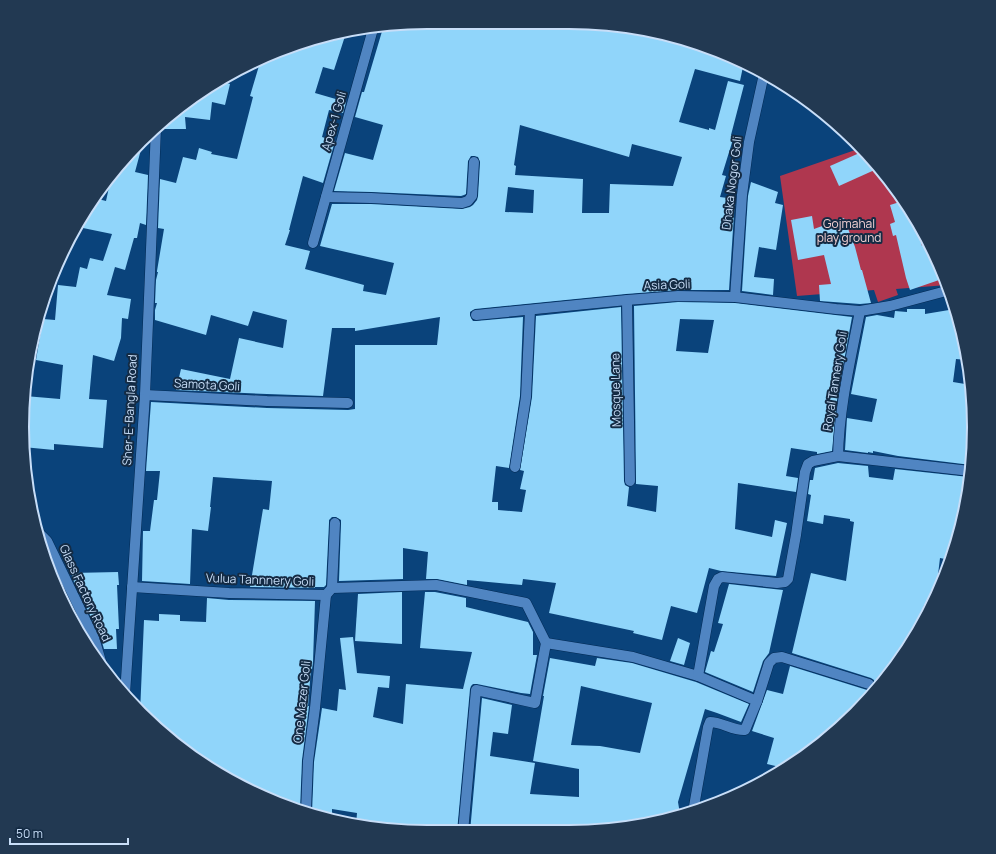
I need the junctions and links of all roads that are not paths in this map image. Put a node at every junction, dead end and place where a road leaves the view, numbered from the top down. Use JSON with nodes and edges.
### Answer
{"nodes":[{"id":1,"x":373,"y":32,"type":"edge"},
{"id":2,"x":763,"y":79,"type":"edge"},
{"id":3,"x":156,"y":137,"type":"edge"},
{"id":4,"x":474,"y":162,"type":"dead end"},
{"id":5,"x":326,"y":197,"type":"junction"},
{"id":6,"x":313,"y":243,"type":"dead end"},
{"id":7,"x":943,"y":292,"type":"edge"},
{"id":8,"x":735,"y":297,"type":"junction"},
{"id":9,"x":627,"y":300,"type":"junction"},
{"id":10,"x":530,"y":310,"type":"junction"},
{"id":11,"x":860,"y":310,"type":"junction"},
{"id":12,"x":476,"y":315,"type":"dead end"},
{"id":13,"x":145,"y":395,"type":"junction"},
{"id":14,"x":348,"y":403,"type":"dead end"},
{"id":15,"x":838,"y":456,"type":"junction"},
{"id":16,"x":515,"y":468,"type":"dead end"},
{"id":17,"x":965,"y":470,"type":"edge"},
{"id":18,"x":630,"y":481,"type":"dead end"},
{"id":19,"x":335,"y":523,"type":"dead end"},
{"id":20,"x":51,"y":559,"type":"edge"},
{"id":21,"x":132,"y":587,"type":"junction"},
{"id":22,"x":329,"y":591,"type":"junction"},
{"id":23,"x":546,"y":643,"type":"junction"},
{"id":24,"x":98,"y":650,"type":"edge"},
{"id":25,"x":698,"y":676,"type":"junction"},
{"id":26,"x":869,"y":684,"type":"dead end"},
{"id":27,"x":126,"y":686,"type":"edge"},
{"id":28,"x":756,"y":701,"type":"junction"},
{"id":29,"x":694,"y":805,"type":"edge"},
{"id":30,"x":306,"y":806,"type":"edge"},
{"id":31,"x":464,"y":825,"type":"edge"}],
"edges":[{"from":1,"to":5,"type":"street","name":"Apex-1 Goli"},
{"from":2,"to":8,"type":"street","name":"Dhaka Nogor Goli"},
{"from":3,"to":13,"type":"street","name":"Sher-E-Bangla Road"},
{"from":4,"to":5,"type":"street"},
{"from":5,"to":6,"type":"street","name":"Apex-1 Goli"},
{"from":7,"to":11,"type":"street","name":"Asia Goli"},
{"from":8,"to":9,"type":"street","name":"Asia Goli"},
{"from":8,"to":11,"type":"street","name":"Asia Goli"},
{"from":9,"to":10,"type":"street","name":"Asia Goli"},
{"from":9,"to":18,"type":"street","name":"Mosque Lane"},
{"from":10,"to":12,"type":"street","name":"Asia Goli"},
{"from":10,"to":16,"type":"street"},
{"from":11,"to":15,"type":"street","name":"Royal Tannery Goli"},
{"from":13,"to":14,"type":"street","name":"Samota Goli"},
{"from":13,"to":21,"type":"street","name":"Sher-E-Bangla Road"},
{"from":15,"to":17,"type":"street"},
{"from":15,"to":25,"type":"street"},
{"from":19,"to":22,"type":"street","name":"One Mazer Goli"},
{"from":20,"to":24,"type":"street","name":"Glass Factory Road"},
{"from":21,"to":22,"type":"street","name":"Vulua Tannnery Goli"},
{"from":21,"to":27,"type":"street","name":"Sher-E-Bangla Road"},
{"from":22,"to":23,"type":"street","name":"Vulua Tannnery Goli"},
{"from":22,"to":30,"type":"street","name":"One Mazer Goli"},
{"from":23,"to":25,"type":"street"},
{"from":23,"to":31,"type":"street"},
{"from":25,"to":28,"type":"street"},
{"from":26,"to":28,"type":"street"},
{"from":28,"to":29,"type":"street"}]}
